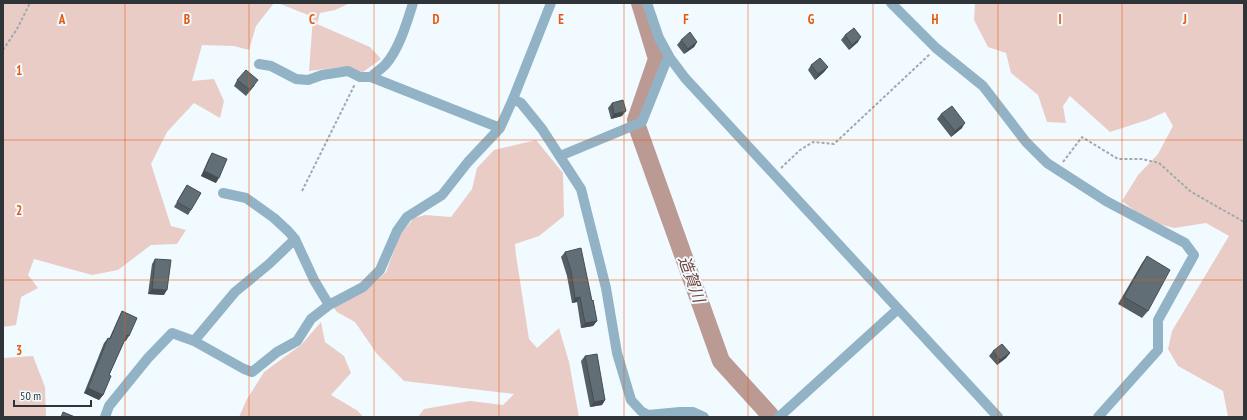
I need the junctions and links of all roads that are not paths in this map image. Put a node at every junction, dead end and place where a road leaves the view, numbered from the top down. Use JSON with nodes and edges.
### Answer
{"nodes":[{"id":1,"x":413,"y":3,"type":"edge"},
{"id":2,"x":551,"y":3,"type":"edge"},
{"id":3,"x":647,"y":3,"type":"edge"},
{"id":4,"x":891,"y":3,"type":"edge"},
{"id":5,"x":670,"y":58,"type":"junction"},
{"id":6,"x":259,"y":64,"type":"dead end"},
{"id":7,"x":370,"y":77,"type":"junction"},
{"id":8,"x":513,"y":99,"type":"junction"},
{"id":9,"x":500,"y":128,"type":"junction"},
{"id":10,"x":560,"y":156,"type":"junction"},
{"id":11,"x":224,"y":193,"type":"dead end"},
{"id":12,"x":294,"y":240,"type":"junction"},
{"id":13,"x":329,"y":305,"type":"junction"},
{"id":14,"x":898,"y":309,"type":"junction"},
{"id":15,"x":194,"y":340,"type":"junction"},
{"id":16,"x":105,"y":417,"type":"edge"},
{"id":17,"x":704,"y":417,"type":"edge"},
{"id":18,"x":779,"y":417,"type":"edge"},
{"id":19,"x":998,"y":417,"type":"edge"},
{"id":20,"x":1098,"y":417,"type":"edge"}],
"edges":[{"from":1,"to":7,"type":"street"},
{"from":2,"to":8,"type":"street"},
{"from":3,"to":5,"type":"street"},
{"from":4,"to":20,"type":"street"},
{"from":5,"to":10,"type":"street"},
{"from":5,"to":14,"type":"street"},
{"from":6,"to":7,"type":"street"},
{"from":7,"to":9,"type":"street"},
{"from":8,"to":9,"type":"street"},
{"from":8,"to":10,"type":"street"},
{"from":9,"to":13,"type":"street"},
{"from":10,"to":17,"type":"street"},
{"from":11,"to":12,"type":"street"},
{"from":12,"to":13,"type":"street"},
{"from":12,"to":15,"type":"street"},
{"from":13,"to":15,"type":"street"},
{"from":14,"to":18,"type":"street"},
{"from":14,"to":19,"type":"street"},
{"from":15,"to":16,"type":"street"}]}
